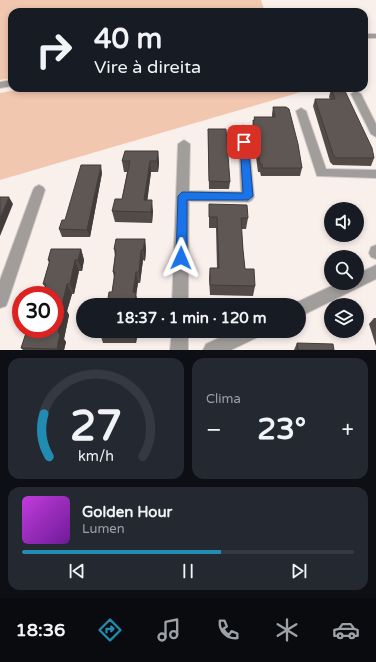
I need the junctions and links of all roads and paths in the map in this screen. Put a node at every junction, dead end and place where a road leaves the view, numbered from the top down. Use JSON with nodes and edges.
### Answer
{"nodes":[{"id":1,"x":356,"y":94,"type":"dead end"},
{"id":2,"x":301,"y":111,"type":"dead end"},
{"id":3,"x":243,"y":128,"type":"dead end"},
{"id":4,"x":376,"y":134,"type":"edge"},
{"id":5,"x":184,"y":144,"type":"dead end"},
{"id":6,"x":376,"y":174,"type":"edge"},
{"id":7,"x":39,"y":190,"type":"dead end"},
{"id":8,"x":182,"y":196,"type":"junction"},
{"id":9,"x":376,"y":272,"type":"edge"},
{"id":10,"x":364,"y":278,"type":"edge"},
{"id":11,"x":339,"y":290,"type":"edge"},
{"id":12,"x":180,"y":298,"type":"edge"},
{"id":13,"x":0,"y":301,"type":"edge"},
{"id":14,"x":306,"y":306,"type":"edge"},
{"id":15,"x":180,"y":338,"type":"edge"},
{"id":16,"x":237,"y":338,"type":"edge"},
{"id":17,"x":179,"y":350,"type":"edge"},
{"id":18,"x":212,"y":350,"type":"edge"}],
"edges":[{"from":1,"to":4,"type":"street"},
{"from":2,"to":6,"type":"street"},
{"from":3,"to":8,"type":"street"},
{"from":5,"to":8,"type":"street"},
{"from":7,"to":13,"type":"street"},
{"from":8,"to":12,"type":"street"},
{"from":9,"to":10,"type":"street"},
{"from":11,"to":14,"type":"street"},
{"from":15,"to":17,"type":"street"},
{"from":16,"to":18,"type":"street"}]}
